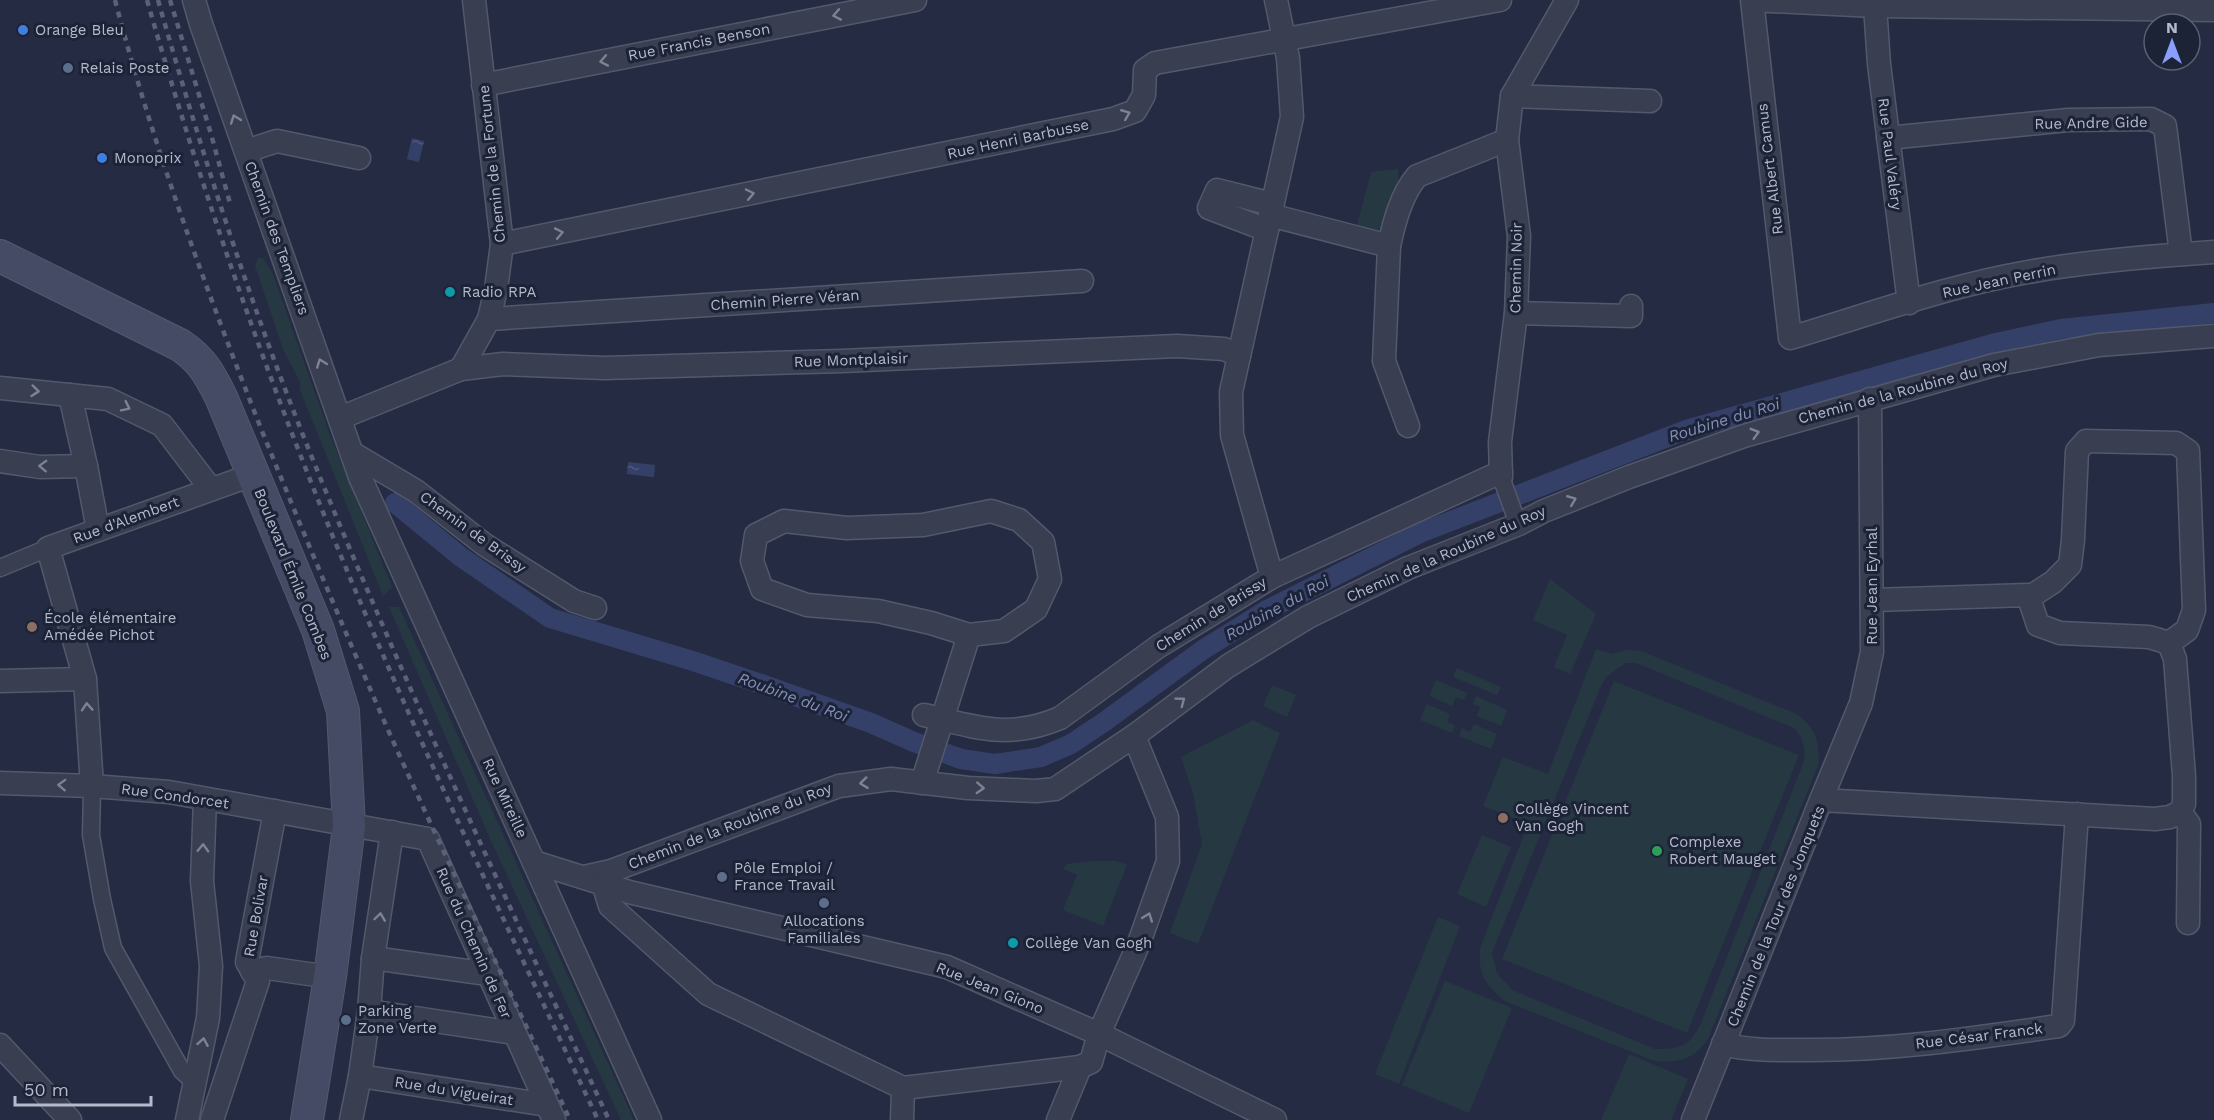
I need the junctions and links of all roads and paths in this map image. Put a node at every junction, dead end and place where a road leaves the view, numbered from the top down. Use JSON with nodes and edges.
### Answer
{"nodes":[{"id":1,"x":194,"y":0,"type":"edge"},
{"id":2,"x":474,"y":0,"type":"edge"},
{"id":3,"x":915,"y":0,"type":"edge"},
{"id":4,"x":1276,"y":0,"type":"edge"},
{"id":5,"x":1500,"y":0,"type":"edge"},
{"id":6,"x":1567,"y":0,"type":"edge"},
{"id":7,"x":1752,"y":0,"type":"edge"},
{"id":8,"x":2093,"y":3,"type":"edge"},
{"id":9,"x":1875,"y":6,"type":"junction"},
{"id":10,"x":2214,"y":10,"type":"edge"},
{"id":11,"x":1284,"y":40,"type":"junction"},
{"id":12,"x":483,"y":85,"type":"junction"},
{"id":13,"x":1512,"y":96,"type":"junction"},
{"id":14,"x":1650,"y":101,"type":"dead end"},
{"id":15,"x":1888,"y":138,"type":"junction"},
{"id":16,"x":1507,"y":140,"type":"junction"},
{"id":17,"x":246,"y":151,"type":"junction"},
{"id":18,"x":359,"y":158,"type":"dead end"},
{"id":19,"x":1270,"y":216,"type":"junction"},
{"id":20,"x":502,"y":244,"type":"junction"},
{"id":21,"x":1389,"y":246,"type":"junction"},
{"id":22,"x":2214,"y":252,"type":"edge"},
{"id":23,"x":2181,"y":254,"type":"junction"},
{"id":24,"x":3,"y":258,"type":"edge"},
{"id":25,"x":1082,"y":281,"type":"dead end"},
{"id":26,"x":1909,"y":303,"type":"junction"},
{"id":27,"x":1631,"y":306,"type":"dead end"},
{"id":28,"x":1516,"y":313,"type":"junction"},
{"id":29,"x":489,"y":319,"type":"junction"},
{"id":30,"x":2214,"y":336,"type":"edge"},
{"id":31,"x":1790,"y":338,"type":"joint"},
{"id":32,"x":1239,"y":356,"type":"junction"},
{"id":33,"x":461,"y":369,"type":"junction"},
{"id":34,"x":0,"y":388,"type":"edge"},
{"id":35,"x":70,"y":395,"type":"junction"},
{"id":36,"x":1870,"y":399,"type":"junction"},
{"id":37,"x":340,"y":418,"type":"junction"},
{"id":38,"x":1408,"y":426,"type":"dead end"},
{"id":39,"x":352,"y":453,"type":"junction"},
{"id":40,"x":0,"y":461,"type":"edge"},
{"id":41,"x":86,"y":466,"type":"junction"},
{"id":42,"x":252,"y":475,"type":"junction"},
{"id":43,"x":1501,"y":475,"type":"junction"},
{"id":44,"x":360,"y":477,"type":"joint"},
{"id":45,"x":211,"y":489,"type":"junction"},
{"id":46,"x":1514,"y":513,"type":"dead end"},
{"id":47,"x":98,"y":530,"type":"junction"},
{"id":48,"x":48,"y":548,"type":"junction"},
{"id":49,"x":0,"y":568,"type":"edge"},
{"id":50,"x":1272,"y":577,"type":"junction"},
{"id":51,"x":2028,"y":595,"type":"junction"},
{"id":52,"x":1873,"y":600,"type":"junction"},
{"id":53,"x":595,"y":608,"type":"dead end"},
{"id":54,"x":969,"y":635,"type":"junction"},
{"id":55,"x":2169,"y":643,"type":"junction"},
{"id":56,"x":85,"y":679,"type":"junction"},
{"id":57,"x":0,"y":681,"type":"edge"},
{"id":58,"x":936,"y":720,"type":"junction"},
{"id":59,"x":1134,"y":736,"type":"junction"},
{"id":60,"x":924,"y":776,"type":"junction"},
{"id":61,"x":0,"y":783,"type":"edge"},
{"id":62,"x":92,"y":786,"type":"junction"},
{"id":63,"x":205,"y":799,"type":"junction"},
{"id":64,"x":1821,"y":800,"type":"junction"},
{"id":65,"x":275,"y":811,"type":"junction"},
{"id":66,"x":2077,"y":814,"type":"junction"},
{"id":67,"x":2175,"y":815,"type":"junction"},
{"id":68,"x":349,"y":826,"type":"junction"},
{"id":69,"x":392,"y":832,"type":"junction"},
{"id":70,"x":534,"y":862,"type":"junction"},
{"id":71,"x":593,"y":880,"type":"junction"},
{"id":72,"x":2188,"y":923,"type":"dead end"},
{"id":73,"x":374,"y":958,"type":"junction"},
{"id":74,"x":252,"y":971,"type":"junction"},
{"id":75,"x":488,"y":974,"type":"junction"},
{"id":76,"x":330,"y":977,"type":"junction"},
{"id":77,"x":369,"y":1011,"type":"junction"},
{"id":78,"x":514,"y":1033,"type":"junction"},
{"id":79,"x":1099,"y":1035,"type":"junction"},
{"id":80,"x":1723,"y":1044,"type":"junction"},
{"id":81,"x":0,"y":1046,"type":"edge"},
{"id":82,"x":1080,"y":1067,"type":"junction"},
{"id":83,"x":360,"y":1076,"type":"junction"},
{"id":84,"x":195,"y":1084,"type":"junction"},
{"id":85,"x":903,"y":1088,"type":"junction"},
{"id":86,"x":550,"y":1113,"type":"edge"},
{"id":87,"x":70,"y":1120,"type":"edge"},
{"id":88,"x":188,"y":1120,"type":"edge"},
{"id":89,"x":212,"y":1120,"type":"edge"},
{"id":90,"x":307,"y":1120,"type":"edge"},
{"id":91,"x":351,"y":1120,"type":"edge"},
{"id":92,"x":650,"y":1120,"type":"edge"},
{"id":93,"x":902,"y":1120,"type":"edge"},
{"id":94,"x":1058,"y":1120,"type":"edge"},
{"id":95,"x":1275,"y":1120,"type":"edge"},
{"id":96,"x":1693,"y":1120,"type":"edge"}],
"edges":[{"from":17,"to":1,"type":"street","name":"Chemin des Templiers","one_way":true},
{"from":2,"to":12,"type":"street","name":"Chemin de la Fortune"},
{"from":3,"to":12,"type":"street","name":"Rue Francis Benson","one_way":true},
{"from":4,"to":11,"type":"street"},
{"from":5,"to":11,"type":"street","name":"Rue Henri Barbusse"},
{"from":6,"to":13,"type":"street","name":"Chemin Noir"},
{"from":7,"to":9,"type":"street"},
{"from":7,"to":31,"type":"street","name":"Rue Albert Camus"},
{"from":8,"to":9,"type":"street"},
{"from":8,"to":10,"type":"street"},
{"from":9,"to":15,"type":"street","name":"Rue Paul Valéry"},
{"from":11,"to":19,"type":"street"},
{"from":20,"to":11,"type":"street","name":"Rue Henri Barbusse","one_way":true},
{"from":12,"to":20,"type":"street","name":"Chemin de la Fortune"},
{"from":13,"to":14,"type":"street"},
{"from":13,"to":16,"type":"street","name":"Chemin Noir"},
{"from":15,"to":23,"type":"street","name":"Rue Andre Gide"},
{"from":15,"to":26,"type":"street","name":"Rue Paul Valéry"},
{"from":16,"to":21,"type":"street"},
{"from":16,"to":28,"type":"street","name":"Chemin Noir"},
{"from":17,"to":18,"type":"street"},
{"from":37,"to":17,"type":"street","name":"Chemin des Templiers","one_way":true},
{"from":19,"to":21,"type":"street"},
{"from":19,"to":32,"type":"street"},
{"from":20,"to":29,"type":"street","name":"Chemin de la Fortune"},
{"from":21,"to":38,"type":"street"},
{"from":22,"to":23,"type":"street","name":"Rue Jean Perrin"},
{"from":23,"to":26,"type":"street","name":"Rue Jean Perrin"},
{"from":24,"to":42,"type":"main road","name":"Boulevard Émile Combes"},
{"from":25,"to":29,"type":"street","name":"Chemin Pierre Véran"},
{"from":26,"to":31,"type":"street","name":"Rue Jean Perrin"},
{"from":27,"to":28,"type":"street"},
{"from":28,"to":43,"type":"street","name":"Chemin Noir"},
{"from":29,"to":33,"type":"street","name":"Chemin de la Fortune"},
{"from":30,"to":36,"type":"street","name":"Chemin de la Roubine du Roy"},
{"from":32,"to":33,"type":"street","name":"Rue Montplaisir"},
{"from":32,"to":50,"type":"street"},
{"from":33,"to":37,"type":"street"},
{"from":34,"to":35,"type":"street","one_way":true},
{"from":35,"to":41,"type":"street"},
{"from":35,"to":45,"type":"street","one_way":true},
{"from":36,"to":52,"type":"street","name":"Rue Jean Eyrhal"},
{"from":59,"to":36,"type":"street","name":"Chemin de la Roubine du Roy","one_way":true},
{"from":37,"to":39,"type":"street","name":"Chemin des Templiers"},
{"from":39,"to":44,"type":"street","name":"Chemin des Templiers"},
{"from":39,"to":53,"type":"street","name":"Chemin de Brissy"},
{"from":41,"to":40,"type":"street","one_way":true},
{"from":41,"to":47,"type":"street"},
{"from":42,"to":45,"type":"street","name":"Rue d'Alembert"},
{"from":42,"to":68,"type":"main road","name":"Boulevard Émile Combes"},
{"from":43,"to":46,"type":"street","name":"Chemin Noir"},
{"from":43,"to":50,"type":"street","name":"Chemin de Brissy"},
{"from":44,"to":70,"type":"street","name":"Rue Mireille"},
{"from":45,"to":47,"type":"street","name":"Rue d'Alembert"},
{"from":47,"to":48,"type":"street","name":"Rue d'Alembert"},
{"from":48,"to":49,"type":"street","name":"Rue d'Alembert"},
{"from":48,"to":56,"type":"street"},
{"from":50,"to":58,"type":"street","name":"Chemin de Brissy"},
{"from":51,"to":52,"type":"street"},
{"from":51,"to":55,"type":"street"},
{"from":51,"to":55,"type":"street"},
{"from":52,"to":64,"type":"street","name":"Rue Jean Eyrhal"},
{"from":54,"to":54,"type":"street"},
{"from":54,"to":58,"type":"street"},
{"from":55,"to":67,"type":"street"},
{"from":56,"to":57,"type":"street"},
{"from":62,"to":56,"type":"street","one_way":true},
{"from":58,"to":60,"type":"street"},
{"from":60,"to":59,"type":"street","name":"Chemin de la Roubine du Roy","one_way":true},
{"from":79,"to":59,"type":"street","one_way":true},
{"from":60,"to":71,"type":"street","name":"Chemin de la Roubine du Roy","one_way":true},
{"from":62,"to":61,"type":"street","name":"Rue Condorcet","one_way":true},
{"from":62,"to":63,"type":"street","name":"Rue Condorcet"},
{"from":62,"to":84,"type":"street"},
{"from":63,"to":65,"type":"street","name":"Rue Condorcet"},
{"from":84,"to":63,"type":"street","one_way":true},
{"from":64,"to":66,"type":"street","name":"Chemin de la Tour des Jonquets"},
{"from":64,"to":80,"type":"street","name":"Chemin de la Tour des Jonquets"},
{"from":65,"to":68,"type":"street","name":"Rue Condorcet"},
{"from":65,"to":74,"type":"street","name":"Rue Bolivar"},
{"from":66,"to":67,"type":"street","name":"Chemin de la Tour des Jonquets"},
{"from":66,"to":80,"type":"street","name":"Rue César Franck"},
{"from":67,"to":72,"type":"street"},
{"from":68,"to":69,"type":"street","name":"Rue du Chemin de Fer"},
{"from":68,"to":76,"type":"main road","name":"Boulevard Émile Combes"},
{"from":73,"to":69,"type":"street","one_way":true},
{"from":69,"to":75,"type":"street","name":"Rue du Chemin de Fer"},
{"from":70,"to":71,"type":"street","name":"Rue Jean Giono"},
{"from":70,"to":92,"type":"street","name":"Rue Mireille"},
{"from":71,"to":79,"type":"street","name":"Rue Jean Giono"},
{"from":71,"to":85,"type":"street"},
{"from":73,"to":75,"type":"street"},
{"from":73,"to":77,"type":"street"},
{"from":74,"to":76,"type":"street"},
{"from":74,"to":89,"type":"street","name":"Rue Bolivar"},
{"from":75,"to":78,"type":"street","name":"Rue du Chemin de Fer"},
{"from":76,"to":90,"type":"main road","name":"Boulevard Émile Combes"},
{"from":77,"to":78,"type":"street"},
{"from":77,"to":83,"type":"street"},
{"from":78,"to":86,"type":"street","name":"Rue du Chemin de Fer"},
{"from":79,"to":82,"type":"street"},
{"from":79,"to":95,"type":"street","name":"Rue Jean Giono"},
{"from":80,"to":96,"type":"street","name":"Chemin de la Tour des Jonquets"},
{"from":81,"to":87,"type":"street"},
{"from":82,"to":85,"type":"street"},
{"from":82,"to":94,"type":"street"},
{"from":83,"to":86,"type":"street","name":"Rue du Vigueirat"},
{"from":83,"to":91,"type":"street"},
{"from":84,"to":88,"type":"street"},
{"from":85,"to":93,"type":"street"}]}
